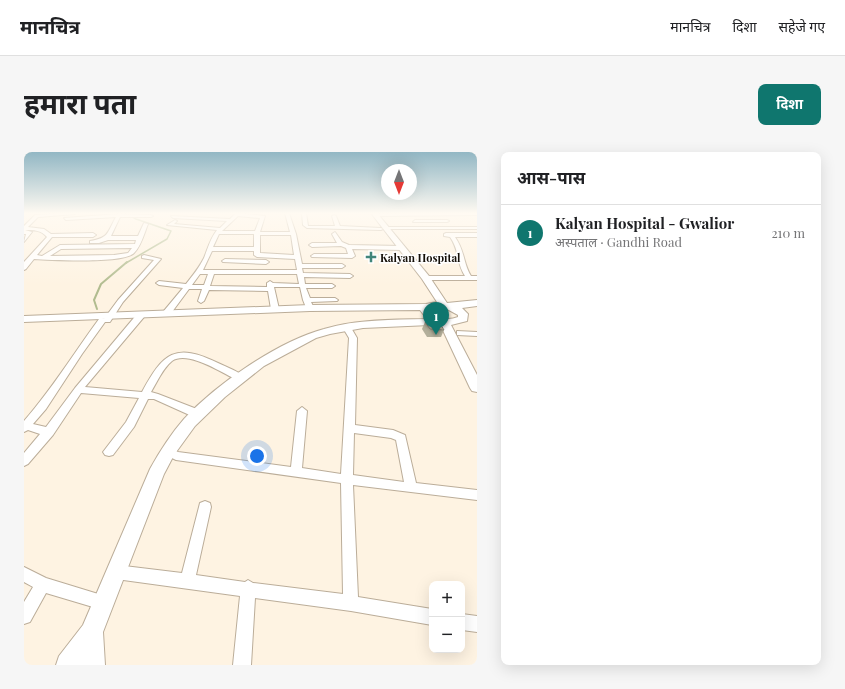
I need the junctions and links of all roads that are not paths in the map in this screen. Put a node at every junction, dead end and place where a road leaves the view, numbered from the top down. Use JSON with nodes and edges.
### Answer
{"nodes":[{"id":1,"x":50,"y":237,"type":"edge"},
{"id":2,"x":83,"y":237,"type":"edge"},
{"id":3,"x":216,"y":237,"type":"edge"},
{"id":4,"x":256,"y":237,"type":"edge"},
{"id":5,"x":294,"y":237,"type":"edge"},
{"id":6,"x":338,"y":237,"type":"edge"},
{"id":7,"x":391,"y":237,"type":"edge"},
{"id":8,"x":391,"y":237,"type":"edge"},
{"id":9,"x":452,"y":237,"type":"edge"},
{"id":10,"x":106,"y":238,"type":"joint"},
{"id":11,"x":140,"y":238,"type":"joint"},
{"id":12,"x":79,"y":242,"type":"junction"},
{"id":13,"x":342,"y":244,"type":"junction"},
{"id":14,"x":312,"y":245,"type":"dead end"},
{"id":15,"x":136,"y":246,"type":"junction"},
{"id":16,"x":74,"y":247,"type":"junction"},
{"id":17,"x":348,"y":247,"type":"junction"},
{"id":18,"x":398,"y":248,"type":"junction"},
{"id":19,"x":210,"y":249,"type":"junction"},
{"id":20,"x":256,"y":249,"type":"junction"},
{"id":21,"x":314,"y":256,"type":"dead end"},
{"id":22,"x":33,"y":257,"type":"junction"},
{"id":23,"x":144,"y":257,"type":"dead end"},
{"id":24,"x":44,"y":258,"type":"junction"},
{"id":25,"x":225,"y":261,"type":"dead end"},
{"id":26,"x":342,"y":266,"type":"dead end"},
{"id":27,"x":24,"y":268,"type":"edge"},
{"id":28,"x":300,"y":271,"type":"junction"},
{"id":29,"x":198,"y":272,"type":"junction"},
{"id":30,"x":212,"y":272,"type":"junction"},
{"id":31,"x":236,"y":272,"type":"junction"},
{"id":32,"x":350,"y":276,"type":"dead end"},
{"id":33,"x":426,"y":278,"type":"junction"},
{"id":34,"x":469,"y":278,"type":"junction"},
{"id":35,"x":477,"y":278,"type":"edge"},
{"id":36,"x":159,"y":283,"type":"dead end"},
{"id":37,"x":332,"y":286,"type":"dead end"},
{"id":38,"x":187,"y":287,"type":"junction"},
{"id":39,"x":270,"y":287,"type":"junction"},
{"id":40,"x":206,"y":288,"type":"junction"},
{"id":41,"x":236,"y":290,"type":"junction"},
{"id":42,"x":335,"y":300,"type":"dead end"},
{"id":43,"x":201,"y":301,"type":"dead end"},
{"id":44,"x":477,"y":303,"type":"edge"},
{"id":45,"x":308,"y":304,"type":"junction"},
{"id":46,"x":477,"y":308,"type":"edge"},
{"id":47,"x":343,"y":309,"type":"junction"},
{"id":48,"x":275,"y":310,"type":"junction"},
{"id":49,"x":444,"y":312,"type":"junction"},
{"id":50,"x":166,"y":314,"type":"junction"},
{"id":51,"x":140,"y":317,"type":"junction"},
{"id":52,"x":24,"y":319,"type":"edge"},
{"id":53,"x":106,"y":319,"type":"junction"},
{"id":54,"x":24,"y":324,"type":"edge"},
{"id":55,"x":347,"y":328,"type":"junction"},
{"id":56,"x":460,"y":333,"type":"junction"},
{"id":57,"x":477,"y":334,"type":"edge"},
{"id":58,"x":477,"y":368,"type":"edge"},
{"id":59,"x":240,"y":378,"type":"junction"},
{"id":60,"x":477,"y":388,"type":"edge"},
{"id":61,"x":78,"y":390,"type":"junction"},
{"id":62,"x":146,"y":395,"type":"junction"},
{"id":63,"x":302,"y":411,"type":"dead end"},
{"id":64,"x":198,"y":414,"type":"junction"},
{"id":65,"x":25,"y":427,"type":"edge"},
{"id":66,"x":349,"y":428,"type":"junction"},
{"id":67,"x":49,"y":432,"type":"junction"},
{"id":68,"x":168,"y":451,"type":"junction"},
{"id":69,"x":109,"y":452,"type":"dead end"},
{"id":70,"x":24,"y":461,"type":"edge"},
{"id":71,"x":296,"y":472,"type":"junction"},
{"id":72,"x":347,"y":479,"type":"junction"},
{"id":73,"x":411,"y":488,"type":"junction"},
{"id":74,"x":477,"y":495,"type":"edge"},
{"id":75,"x":205,"y":507,"type":"dead end"},
{"id":76,"x":116,"y":572,"type":"junction"},
{"id":77,"x":24,"y":574,"type":"edge"},
{"id":78,"x":188,"y":580,"type":"junction"},
{"id":79,"x":43,"y":585,"type":"junction"},
{"id":80,"x":248,"y":588,"type":"junction"},
{"id":81,"x":102,"y":602,"type":"junction"},
{"id":82,"x":350,"y":603,"type":"junction"},
{"id":83,"x":24,"y":616,"type":"edge"},
{"id":84,"x":429,"y":616,"type":"edge"},
{"id":85,"x":465,"y":622,"type":"edge"},
{"id":86,"x":477,"y":624,"type":"edge"},
{"id":87,"x":92,"y":632,"type":"junction"},
{"id":88,"x":68,"y":665,"type":"edge"},
{"id":89,"x":93,"y":665,"type":"edge"},
{"id":90,"x":242,"y":665,"type":"edge"}],
"edges":[{"from":1,"to":22,"type":"street"},
{"from":2,"to":12,"type":"street"},
{"from":3,"to":19,"type":"street"},
{"from":4,"to":20,"type":"street"},
{"from":5,"to":28,"type":"street"},
{"from":6,"to":13,"type":"street"},
{"from":7,"to":18,"type":"main road"},
{"from":8,"to":18,"type":"main road"},
{"from":9,"to":34,"type":"street"},
{"from":10,"to":11,"type":"street"},
{"from":10,"to":12,"type":"street"},
{"from":11,"to":15,"type":"street"},
{"from":12,"to":16,"type":"street"},
{"from":13,"to":14,"type":"street"},
{"from":13,"to":17,"type":"street"},
{"from":15,"to":16,"type":"street"},
{"from":15,"to":24,"type":"street"},
{"from":16,"to":24,"type":"street"},
{"from":17,"to":18,"type":"street"},
{"from":17,"to":21,"type":"street"},
{"from":18,"to":33,"type":"main road"},
{"from":18,"to":49,"type":"main road"},
{"from":19,"to":20,"type":"street"},
{"from":19,"to":29,"type":"street"},
{"from":20,"to":28,"type":"street"},
{"from":22,"to":24,"type":"street"},
{"from":22,"to":27,"type":"street"},
{"from":23,"to":53,"type":"street"},
{"from":25,"to":28,"type":"street"},
{"from":26,"to":28,"type":"street"},
{"from":28,"to":31,"type":"street"},
{"from":28,"to":32,"type":"street"},
{"from":28,"to":37,"type":"street"},
{"from":28,"to":39,"type":"street"},
{"from":28,"to":45,"type":"street"},
{"from":29,"to":30,"type":"street"},
{"from":29,"to":38,"type":"street"},
{"from":30,"to":31,"type":"street"},
{"from":30,"to":40,"type":"street"},
{"from":31,"to":41,"type":"street"},
{"from":33,"to":34,"type":"street"},
{"from":33,"to":49,"type":"main road"},
{"from":34,"to":35,"type":"street"},
{"from":36,"to":38,"type":"street"},
{"from":38,"to":40,"type":"street"},
{"from":38,"to":50,"type":"street"},
{"from":39,"to":41,"type":"street"},
{"from":39,"to":48,"type":"street"},
{"from":40,"to":41,"type":"street"},
{"from":40,"to":43,"type":"street"},
{"from":42,"to":45,"type":"street"},
{"from":44,"to":49,"type":"main road"},
{"from":45,"to":47,"type":"main road"},
{"from":45,"to":48,"type":"main road"},
{"from":46,"to":49,"type":"main road"},
{"from":47,"to":49,"type":"main road"},
{"from":47,"to":51,"type":"main road"},
{"from":48,"to":50,"type":"main road"},
{"from":49,"to":55,"type":"main road"},
{"from":49,"to":56,"type":"main road"},
{"from":49,"to":60,"type":"main road"},
{"from":50,"to":51,"type":"main road"},
{"from":51,"to":53,"type":"main road"},
{"from":51,"to":61,"type":"street"},
{"from":52,"to":53,"type":"main road"},
{"from":53,"to":54,"type":"main road"},
{"from":53,"to":65,"type":"street"},
{"from":55,"to":59,"type":"main road"},
{"from":55,"to":66,"type":"street"},
{"from":56,"to":57,"type":"street"},
{"from":56,"to":58,"type":"main road"},
{"from":59,"to":62,"type":"street"},
{"from":59,"to":64,"type":"main road"},
{"from":61,"to":62,"type":"street"},
{"from":61,"to":67,"type":"street"},
{"from":62,"to":64,"type":"street"},
{"from":62,"to":69,"type":"street"},
{"from":63,"to":71,"type":"street"},
{"from":64,"to":68,"type":"main road"},
{"from":65,"to":67,"type":"street"},
{"from":66,"to":72,"type":"street"},
{"from":66,"to":73,"type":"street"},
{"from":67,"to":70,"type":"street"},
{"from":68,"to":71,"type":"street"},
{"from":68,"to":76,"type":"main road"},
{"from":71,"to":72,"type":"street"},
{"from":72,"to":73,"type":"street"},
{"from":72,"to":82,"type":"street"},
{"from":73,"to":74,"type":"street"},
{"from":75,"to":78,"type":"street"},
{"from":76,"to":78,"type":"street"},
{"from":76,"to":81,"type":"main road"},
{"from":77,"to":79,"type":"street"},
{"from":78,"to":80,"type":"street"},
{"from":79,"to":81,"type":"street"},
{"from":79,"to":83,"type":"street"},
{"from":80,"to":82,"type":"street"},
{"from":80,"to":90,"type":"street"},
{"from":81,"to":87,"type":"main road"},
{"from":82,"to":84,"type":"street"},
{"from":85,"to":86,"type":"street"},
{"from":87,"to":88,"type":"main road"},
{"from":87,"to":89,"type":"main road"}]}
